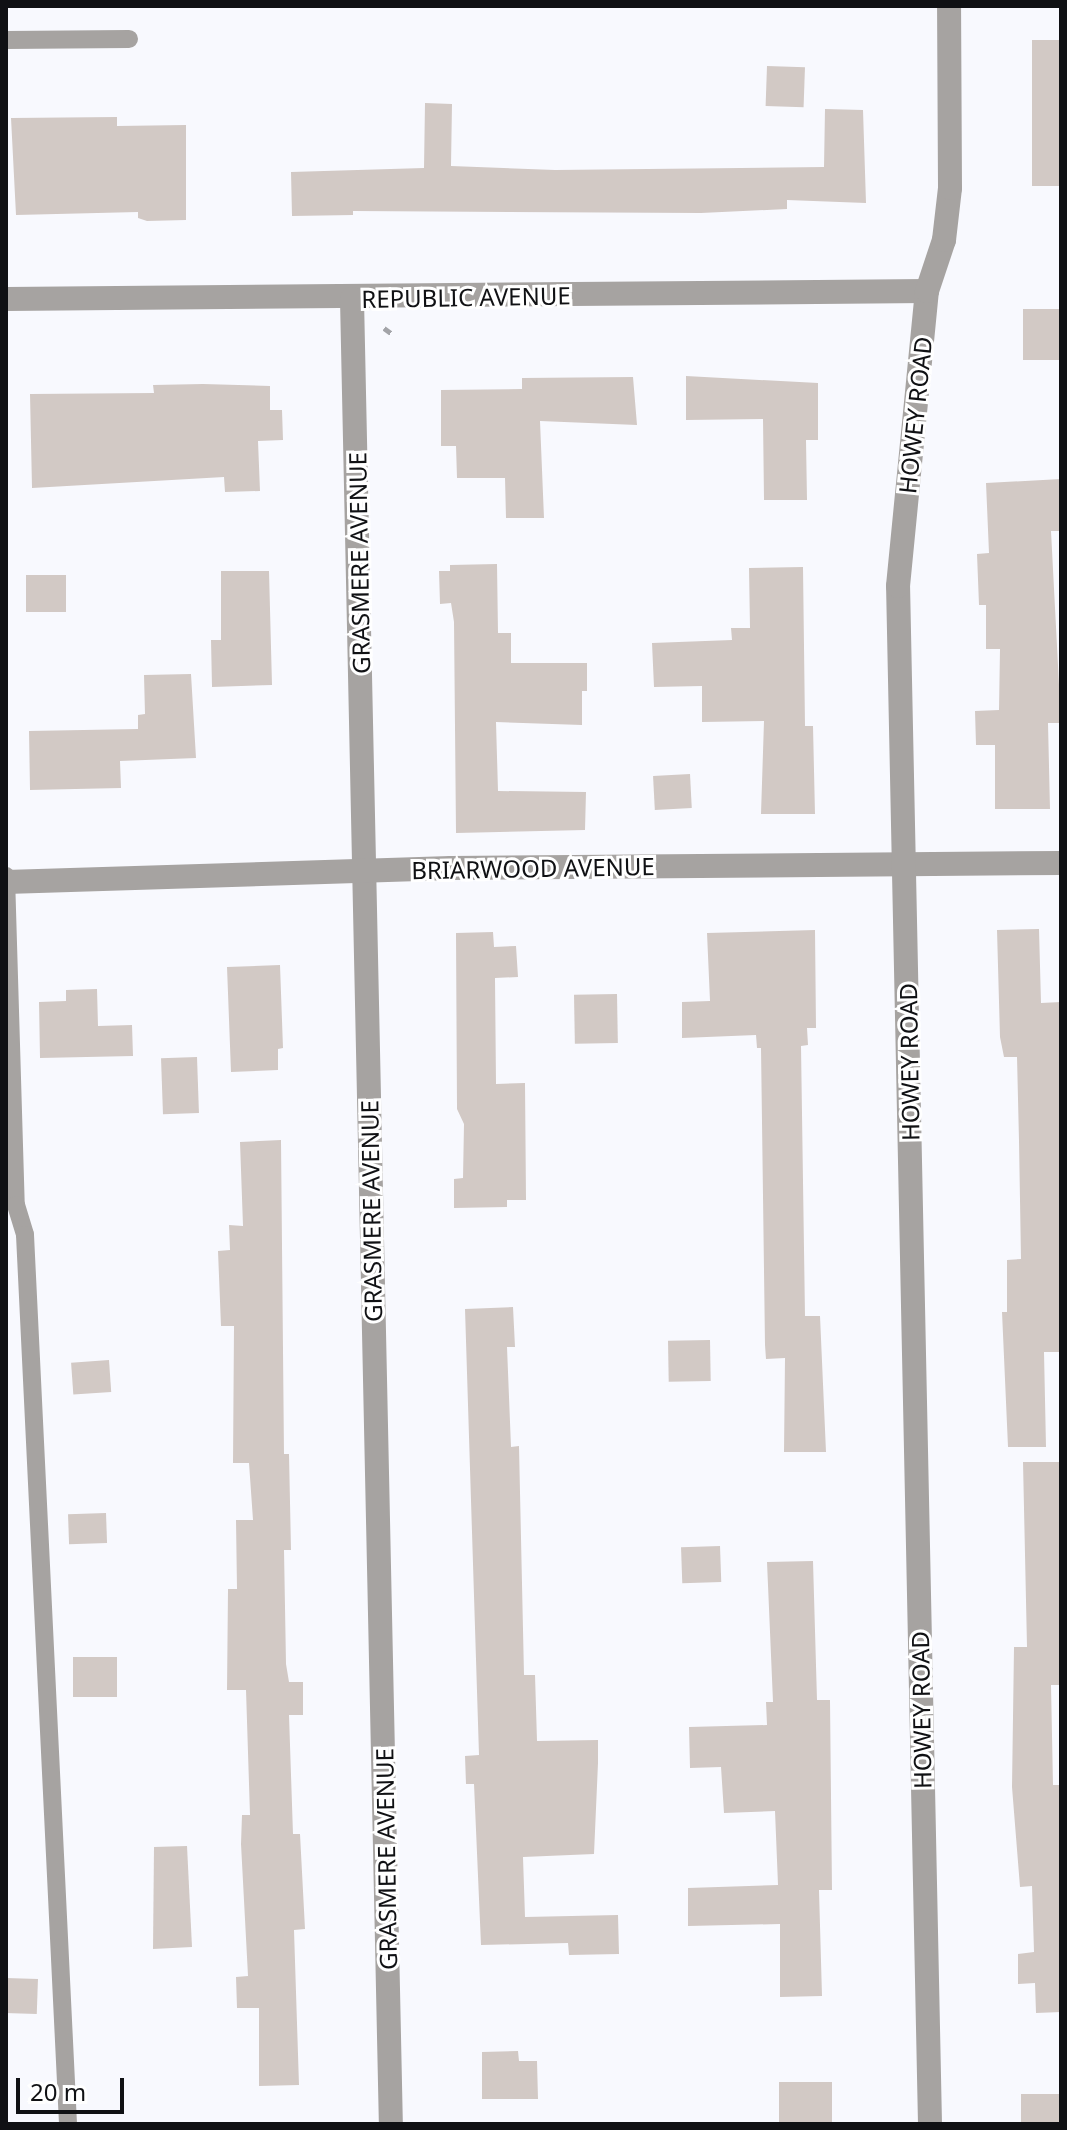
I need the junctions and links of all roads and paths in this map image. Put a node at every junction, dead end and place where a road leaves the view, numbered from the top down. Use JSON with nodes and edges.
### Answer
{"nodes":[{"id":1,"x":949,"y":6,"type":"edge"},
{"id":2,"x":129,"y":39,"type":"dead end"},
{"id":3,"x":6,"y":40,"type":"edge"},
{"id":4,"x":927,"y":291,"type":"junction"},
{"id":5,"x":6,"y":299,"type":"edge"},
{"id":6,"x":352,"y":299,"type":"junction"},
{"id":7,"x":384,"y":328,"type":"dead end"},
{"id":8,"x":391,"y":333,"type":"dead end"},
{"id":9,"x":1061,"y":863,"type":"edge"},
{"id":10,"x":905,"y":866,"type":"junction"},
{"id":11,"x":367,"y":872,"type":"junction"},
{"id":12,"x":6,"y":880,"type":"edge"},
{"id":13,"x":68,"y":2124,"type":"edge"},
{"id":14,"x":391,"y":2124,"type":"edge"},
{"id":15,"x":930,"y":2124,"type":"edge"}],
"edges":[{"from":1,"to":4,"type":"street","name":"HOWEY ROAD"},
{"from":2,"to":3,"type":"lane"},
{"from":4,"to":6,"type":"street","name":"REPUBLIC AVENUE"},
{"from":4,"to":10,"type":"street","name":"HOWEY ROAD"},
{"from":5,"to":6,"type":"street","name":"REPUBLIC AVENUE"},
{"from":6,"to":11,"type":"street","name":"GRASMERE AVENUE"},
{"from":7,"to":8,"type":"path"},
{"from":9,"to":10,"type":"street","name":"BRIARWOOD AVENUE"},
{"from":10,"to":11,"type":"street","name":"BRIARWOOD AVENUE"},
{"from":10,"to":15,"type":"street","name":"HOWEY ROAD"},
{"from":11,"to":12,"type":"street","name":"BRIARWOOD AVENUE"},
{"from":11,"to":14,"type":"street","name":"GRASMERE AVENUE"},
{"from":12,"to":13,"type":"lane"}]}
